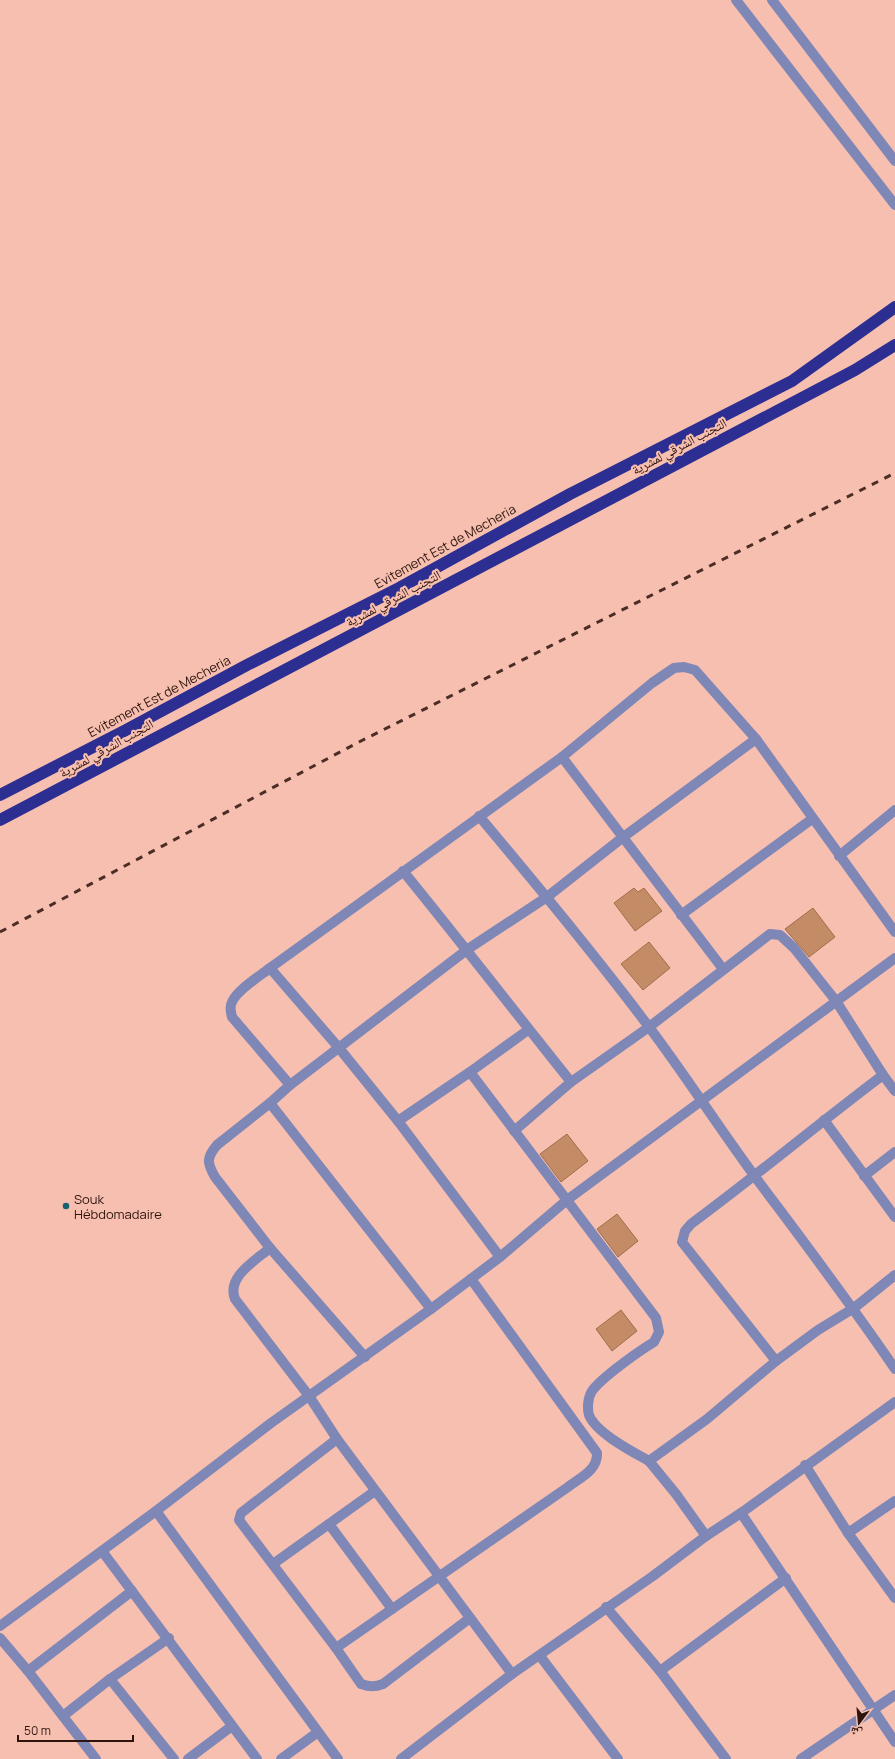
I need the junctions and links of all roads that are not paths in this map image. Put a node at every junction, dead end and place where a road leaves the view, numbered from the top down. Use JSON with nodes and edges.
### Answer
{"nodes":[{"id":1,"x":736,"y":0,"type":"edge"},
{"id":2,"x":772,"y":0,"type":"edge"},
{"id":3,"x":895,"y":161,"type":"edge"},
{"id":4,"x":895,"y":205,"type":"edge"},
{"id":5,"x":895,"y":307,"type":"edge"},
{"id":6,"x":895,"y":345,"type":"edge"},
{"id":7,"x":756,"y":739,"type":"junction"},
{"id":8,"x":562,"y":757,"type":"junction"},
{"id":9,"x":0,"y":795,"type":"edge"},
{"id":10,"x":895,"y":810,"type":"edge"},
{"id":11,"x":479,"y":816,"type":"junction"},
{"id":12,"x":812,"y":819,"type":"junction"},
{"id":13,"x":0,"y":820,"type":"edge"},
{"id":14,"x":622,"y":838,"type":"junction"},
{"id":15,"x":839,"y":856,"type":"junction"},
{"id":16,"x":403,"y":871,"type":"junction"},
{"id":17,"x":547,"y":897,"type":"junction"},
{"id":18,"x":681,"y":915,"type":"junction"},
{"id":19,"x":895,"y":932,"type":"edge"},
{"id":20,"x":468,"y":949,"type":"junction"},
{"id":21,"x":895,"y":958,"type":"edge"},
{"id":22,"x":270,"y":968,"type":"junction"},
{"id":23,"x":723,"y":970,"type":"junction"},
{"id":24,"x":836,"y":1001,"type":"junction"},
{"id":25,"x":649,"y":1027,"type":"junction"},
{"id":26,"x":528,"y":1030,"type":"junction"},
{"id":27,"x":339,"y":1048,"type":"junction"},
{"id":28,"x":470,"y":1072,"type":"junction"},
{"id":29,"x":883,"y":1075,"type":"junction"},
{"id":30,"x":571,"y":1082,"type":"junction"},
{"id":31,"x":290,"y":1085,"type":"junction"},
{"id":32,"x":895,"y":1092,"type":"edge"},
{"id":33,"x":702,"y":1100,"type":"junction"},
{"id":34,"x":270,"y":1103,"type":"junction"},
{"id":35,"x":824,"y":1120,"type":"junction"},
{"id":36,"x":398,"y":1121,"type":"junction"},
{"id":37,"x":514,"y":1131,"type":"junction"},
{"id":38,"x":895,"y":1152,"type":"edge"},
{"id":39,"x":755,"y":1176,"type":"junction"},
{"id":40,"x":864,"y":1176,"type":"junction"},
{"id":41,"x":567,"y":1200,"type":"junction"},
{"id":42,"x":895,"y":1217,"type":"edge"},
{"id":43,"x":270,"y":1248,"type":"junction"},
{"id":44,"x":500,"y":1257,"type":"junction"},
{"id":45,"x":895,"y":1275,"type":"edge"},
{"id":46,"x":471,"y":1279,"type":"junction"},
{"id":47,"x":854,"y":1308,"type":"junction"},
{"id":48,"x":431,"y":1309,"type":"junction"},
{"id":49,"x":365,"y":1357,"type":"junction"},
{"id":50,"x":776,"y":1361,"type":"junction"},
{"id":51,"x":895,"y":1369,"type":"edge"},
{"id":52,"x":309,"y":1396,"type":"junction"},
{"id":53,"x":895,"y":1402,"type":"edge"},
{"id":54,"x":337,"y":1439,"type":"junction"},
{"id":55,"x":649,"y":1461,"type":"junction"},
{"id":56,"x":806,"y":1466,"type":"junction"},
{"id":57,"x":375,"y":1491,"type":"junction"},
{"id":58,"x":895,"y":1500,"type":"edge"},
{"id":59,"x":156,"y":1511,"type":"junction"},
{"id":60,"x":741,"y":1513,"type":"junction"},
{"id":61,"x":329,"y":1524,"type":"junction"},
{"id":62,"x":848,"y":1533,"type":"junction"},
{"id":63,"x":706,"y":1536,"type":"junction"},
{"id":64,"x":102,"y":1551,"type":"junction"},
{"id":65,"x":273,"y":1564,"type":"junction"},
{"id":66,"x":440,"y":1576,"type":"junction"},
{"id":67,"x":786,"y":1578,"type":"junction"},
{"id":68,"x":132,"y":1591,"type":"junction"},
{"id":69,"x":895,"y":1598,"type":"edge"},
{"id":70,"x":606,"y":1607,"type":"junction"},
{"id":71,"x":392,"y":1609,"type":"junction"},
{"id":72,"x":470,"y":1618,"type":"junction"},
{"id":73,"x":0,"y":1626,"type":"edge"},
{"id":74,"x":0,"y":1638,"type":"edge"},
{"id":75,"x":168,"y":1638,"type":"junction"},
{"id":76,"x":336,"y":1648,"type":"junction"},
{"id":77,"x":540,"y":1656,"type":"junction"},
{"id":78,"x":28,"y":1671,"type":"junction"},
{"id":79,"x":660,"y":1671,"type":"junction"},
{"id":80,"x":512,"y":1674,"type":"junction"},
{"id":81,"x":110,"y":1679,"type":"junction"},
{"id":82,"x":895,"y":1696,"type":"edge"},
{"id":83,"x":873,"y":1710,"type":"junction"},
{"id":84,"x":63,"y":1716,"type":"junction"},
{"id":85,"x":232,"y":1726,"type":"junction"},
{"id":86,"x":318,"y":1732,"type":"junction"},
{"id":87,"x":895,"y":1742,"type":"edge"},
{"id":88,"x":96,"y":1759,"type":"edge"},
{"id":89,"x":174,"y":1759,"type":"edge"},
{"id":90,"x":188,"y":1759,"type":"edge"},
{"id":91,"x":257,"y":1759,"type":"edge"},
{"id":92,"x":281,"y":1759,"type":"edge"},
{"id":93,"x":338,"y":1759,"type":"edge"},
{"id":94,"x":401,"y":1759,"type":"edge"},
{"id":95,"x":618,"y":1759,"type":"edge"},
{"id":96,"x":726,"y":1759,"type":"edge"},
{"id":97,"x":801,"y":1759,"type":"edge"}],
"edges":[{"from":1,"to":4,"type":"street"},
{"from":2,"to":3,"type":"street"},
{"from":5,"to":9,"type":"highway","name":"Evitement Est de Mecheria"},
{"from":6,"to":13,"type":"highway","name":"التجنب الشرقي لمشرية"},
{"from":7,"to":8,"type":"street"},
{"from":7,"to":12,"type":"street"},
{"from":7,"to":14,"type":"street"},
{"from":8,"to":11,"type":"street"},
{"from":8,"to":14,"type":"street"},
{"from":10,"to":15,"type":"street"},
{"from":11,"to":16,"type":"street"},
{"from":11,"to":17,"type":"street"},
{"from":12,"to":15,"type":"street"},
{"from":12,"to":18,"type":"street"},
{"from":14,"to":17,"type":"street"},
{"from":14,"to":18,"type":"street"},
{"from":15,"to":19,"type":"street"},
{"from":16,"to":20,"type":"street"},
{"from":16,"to":22,"type":"street"},
{"from":17,"to":20,"type":"street"},
{"from":17,"to":25,"type":"street"},
{"from":18,"to":23,"type":"street"},
{"from":20,"to":26,"type":"street"},
{"from":20,"to":27,"type":"street"},
{"from":21,"to":24,"type":"street"},
{"from":22,"to":27,"type":"street"},
{"from":22,"to":31,"type":"street"},
{"from":23,"to":24,"type":"street"},
{"from":23,"to":25,"type":"street"},
{"from":24,"to":29,"type":"street"},
{"from":24,"to":33,"type":"street"},
{"from":25,"to":30,"type":"street"},
{"from":25,"to":33,"type":"street"},
{"from":26,"to":28,"type":"street"},
{"from":26,"to":30,"type":"street"},
{"from":27,"to":31,"type":"street"},
{"from":27,"to":36,"type":"street"},
{"from":28,"to":36,"type":"street"},
{"from":28,"to":37,"type":"street"},
{"from":29,"to":32,"type":"street"},
{"from":29,"to":35,"type":"street"},
{"from":30,"to":37,"type":"street"},
{"from":31,"to":34,"type":"street"},
{"from":33,"to":39,"type":"street"},
{"from":33,"to":41,"type":"street"},
{"from":34,"to":43,"type":"street"},
{"from":34,"to":48,"type":"street"},
{"from":35,"to":39,"type":"street"},
{"from":35,"to":40,"type":"street"},
{"from":36,"to":44,"type":"street"},
{"from":37,"to":41,"type":"street"},
{"from":38,"to":40,"type":"street"},
{"from":39,"to":47,"type":"street"},
{"from":39,"to":50,"type":"street"},
{"from":40,"to":42,"type":"street"},
{"from":41,"to":44,"type":"street"},
{"from":41,"to":55,"type":"street"},
{"from":43,"to":49,"type":"street"},
{"from":43,"to":52,"type":"street"},
{"from":44,"to":46,"type":"street"},
{"from":45,"to":47,"type":"street"},
{"from":46,"to":48,"type":"street"},
{"from":46,"to":66,"type":"street"},
{"from":47,"to":50,"type":"street"},
{"from":47,"to":51,"type":"street"},
{"from":48,"to":49,"type":"street"},
{"from":49,"to":52,"type":"street"},
{"from":50,"to":55,"type":"street"},
{"from":52,"to":54,"type":"street"},
{"from":52,"to":59,"type":"street"},
{"from":53,"to":56,"type":"street"},
{"from":54,"to":57,"type":"street"},
{"from":54,"to":65,"type":"street"},
{"from":55,"to":63,"type":"street"},
{"from":56,"to":60,"type":"street"},
{"from":56,"to":62,"type":"street"},
{"from":57,"to":61,"type":"street"},
{"from":57,"to":66,"type":"street"},
{"from":58,"to":62,"type":"street"},
{"from":59,"to":64,"type":"street"},
{"from":59,"to":86,"type":"street"},
{"from":60,"to":63,"type":"street"},
{"from":60,"to":67,"type":"street"},
{"from":61,"to":65,"type":"street"},
{"from":61,"to":71,"type":"street"},
{"from":62,"to":69,"type":"street"},
{"from":63,"to":70,"type":"street"},
{"from":64,"to":68,"type":"street"},
{"from":64,"to":73,"type":"street"},
{"from":65,"to":76,"type":"street"},
{"from":66,"to":71,"type":"street"},
{"from":66,"to":72,"type":"street"},
{"from":67,"to":79,"type":"street"},
{"from":67,"to":83,"type":"street"},
{"from":68,"to":75,"type":"street"},
{"from":68,"to":78,"type":"street"},
{"from":70,"to":77,"type":"street"},
{"from":70,"to":79,"type":"street"},
{"from":71,"to":76,"type":"street"},
{"from":72,"to":76,"type":"street"},
{"from":72,"to":80,"type":"street"},
{"from":74,"to":78,"type":"street"},
{"from":75,"to":81,"type":"street"},
{"from":75,"to":85,"type":"street"},
{"from":77,"to":80,"type":"street"},
{"from":77,"to":95,"type":"street"},
{"from":78,"to":84,"type":"street"},
{"from":79,"to":96,"type":"street"},
{"from":80,"to":94,"type":"street"},
{"from":81,"to":84,"type":"street"},
{"from":81,"to":89,"type":"street"},
{"from":82,"to":83,"type":"street"},
{"from":83,"to":87,"type":"street"},
{"from":83,"to":97,"type":"street"},
{"from":84,"to":88,"type":"street"},
{"from":85,"to":90,"type":"street"},
{"from":85,"to":91,"type":"street"},
{"from":86,"to":92,"type":"street"},
{"from":86,"to":93,"type":"street"}]}
